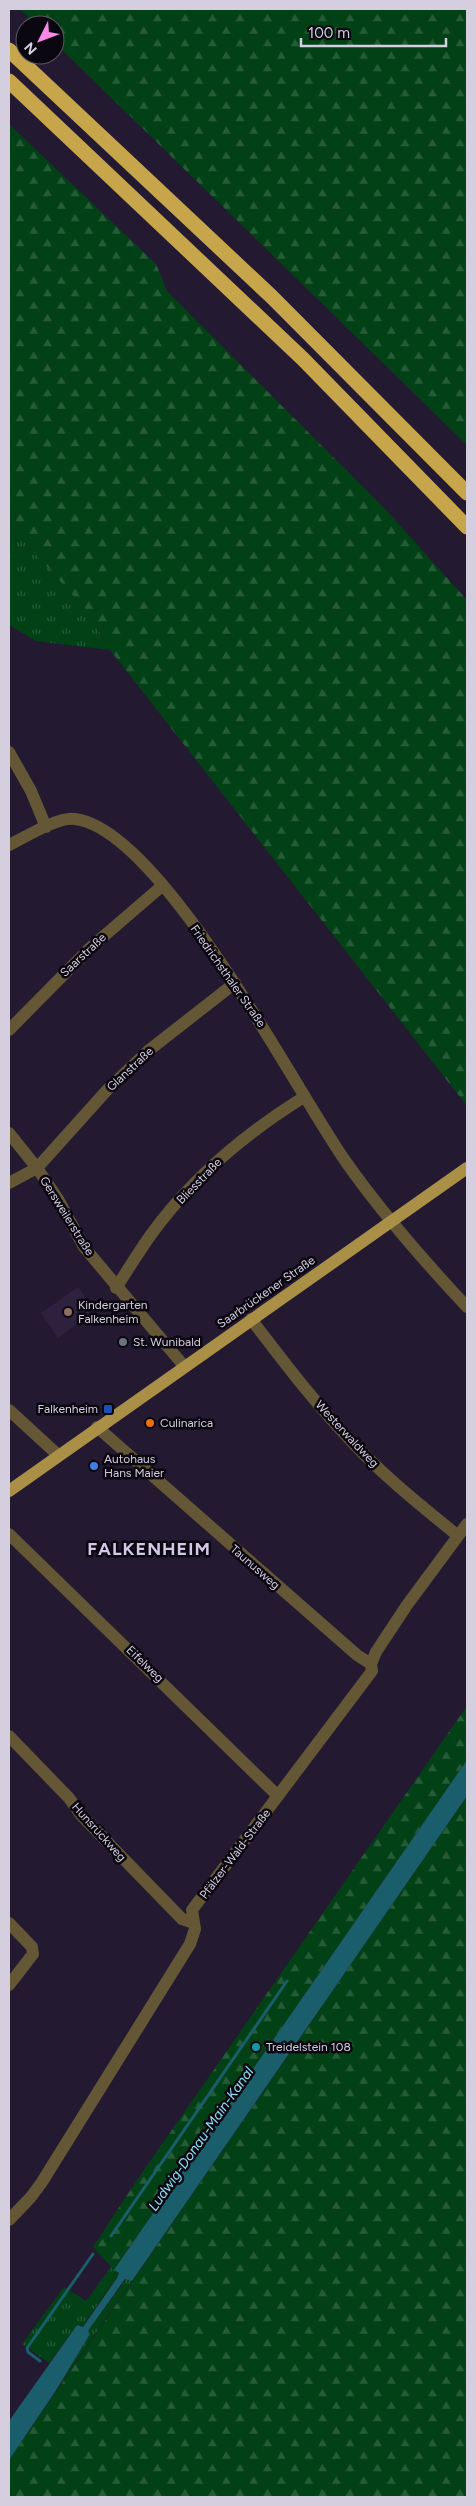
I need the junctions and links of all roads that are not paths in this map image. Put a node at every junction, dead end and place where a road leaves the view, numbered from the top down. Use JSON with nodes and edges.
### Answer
{"nodes":[{"id":1,"x":9,"y":50,"type":"edge"},
{"id":2,"x":9,"y":81,"type":"edge"},
{"id":3,"x":467,"y":493,"type":"edge"},
{"id":4,"x":467,"y":527,"type":"edge"},
{"id":5,"x":9,"y":752,"type":"edge"},
{"id":6,"x":46,"y":826,"type":"junction"},
{"id":7,"x":9,"y":845,"type":"edge"},
{"id":8,"x":162,"y":886,"type":"junction"},
{"id":9,"x":235,"y":983,"type":"junction"},
{"id":10,"x":9,"y":1030,"type":"edge"},
{"id":11,"x":304,"y":1097,"type":"junction"},
{"id":12,"x":9,"y":1133,"type":"edge"},
{"id":13,"x":37,"y":1168,"type":"junction"},
{"id":14,"x":467,"y":1168,"type":"edge"},
{"id":15,"x":9,"y":1183,"type":"edge"},
{"id":16,"x":392,"y":1221,"type":"junction"},
{"id":17,"x":116,"y":1288,"type":"junction"},
{"id":18,"x":467,"y":1306,"type":"edge"},
{"id":19,"x":251,"y":1319,"type":"junction"},
{"id":20,"x":184,"y":1366,"type":"junction"},
{"id":21,"x":9,"y":1410,"type":"edge"},
{"id":22,"x":97,"y":1427,"type":"junction"},
{"id":23,"x":58,"y":1455,"type":"junction"},
{"id":24,"x":9,"y":1491,"type":"edge"},
{"id":25,"x":467,"y":1524,"type":"edge"},
{"id":26,"x":9,"y":1534,"type":"edge"},
{"id":27,"x":458,"y":1536,"type":"junction"},
{"id":28,"x":371,"y":1664,"type":"junction"},
{"id":29,"x":9,"y":1736,"type":"edge"},
{"id":30,"x":278,"y":1796,"type":"junction"},
{"id":31,"x":194,"y":1922,"type":"junction"},
{"id":32,"x":9,"y":1923,"type":"edge"},
{"id":33,"x":9,"y":1985,"type":"edge"},
{"id":34,"x":9,"y":2220,"type":"edge"}],
"edges":[{"from":1,"to":3,"type":"highway"},
{"from":2,"to":4,"type":"highway"},
{"from":5,"to":6,"type":"street"},
{"from":6,"to":7,"type":"street","name":"Friedrichsthaler Straße"},
{"from":6,"to":8,"type":"street","name":"Friedrichsthaler Straße"},
{"from":8,"to":9,"type":"street","name":"Friedrichsthaler Straße"},
{"from":8,"to":10,"type":"street","name":"Saarstraße"},
{"from":9,"to":11,"type":"street","name":"Friedrichsthaler Straße"},
{"from":9,"to":13,"type":"street","name":"Glanstraße"},
{"from":11,"to":16,"type":"street","name":"Friedrichsthaler Straße"},
{"from":11,"to":17,"type":"street","name":"Bliesstraße"},
{"from":12,"to":13,"type":"street","name":"Gersweilerstraße"},
{"from":13,"to":15,"type":"street","name":"Glanstraße"},
{"from":13,"to":17,"type":"street","name":"Gersweilerstraße"},
{"from":14,"to":16,"type":"main road","name":"Saarbrückener Straße"},
{"from":16,"to":18,"type":"street"},
{"from":16,"to":19,"type":"main road","name":"Saarbrückener Straße"},
{"from":17,"to":20,"type":"street","name":"Gersweilerstraße"},
{"from":19,"to":20,"type":"main road","name":"Saarbrückener Straße"},
{"from":19,"to":27,"type":"street","name":"Westerwaldweg"},
{"from":20,"to":22,"type":"main road","name":"Saarbrückener Straße"},
{"from":21,"to":23,"type":"street"},
{"from":22,"to":23,"type":"main road","name":"Saarbrückener Straße"},
{"from":22,"to":28,"type":"street","name":"Taunusweg"},
{"from":23,"to":24,"type":"main road","name":"Saarbrückener Straße"},
{"from":25,"to":27,"type":"street","name":"Pfälzer-Wald-Straße"},
{"from":26,"to":30,"type":"street","name":"Eifelweg"},
{"from":27,"to":28,"type":"street","name":"Pfälzer-Wald-Straße"},
{"from":28,"to":30,"type":"street","name":"Pfälzer-Wald-Straße"},
{"from":29,"to":31,"type":"street","name":"Hunsrückweg"},
{"from":30,"to":31,"type":"street","name":"Pfälzer-Wald-Straße"},
{"from":31,"to":34,"type":"street","name":"Pfälzer-Wald-Straße"},
{"from":32,"to":33,"type":"street"}]}
